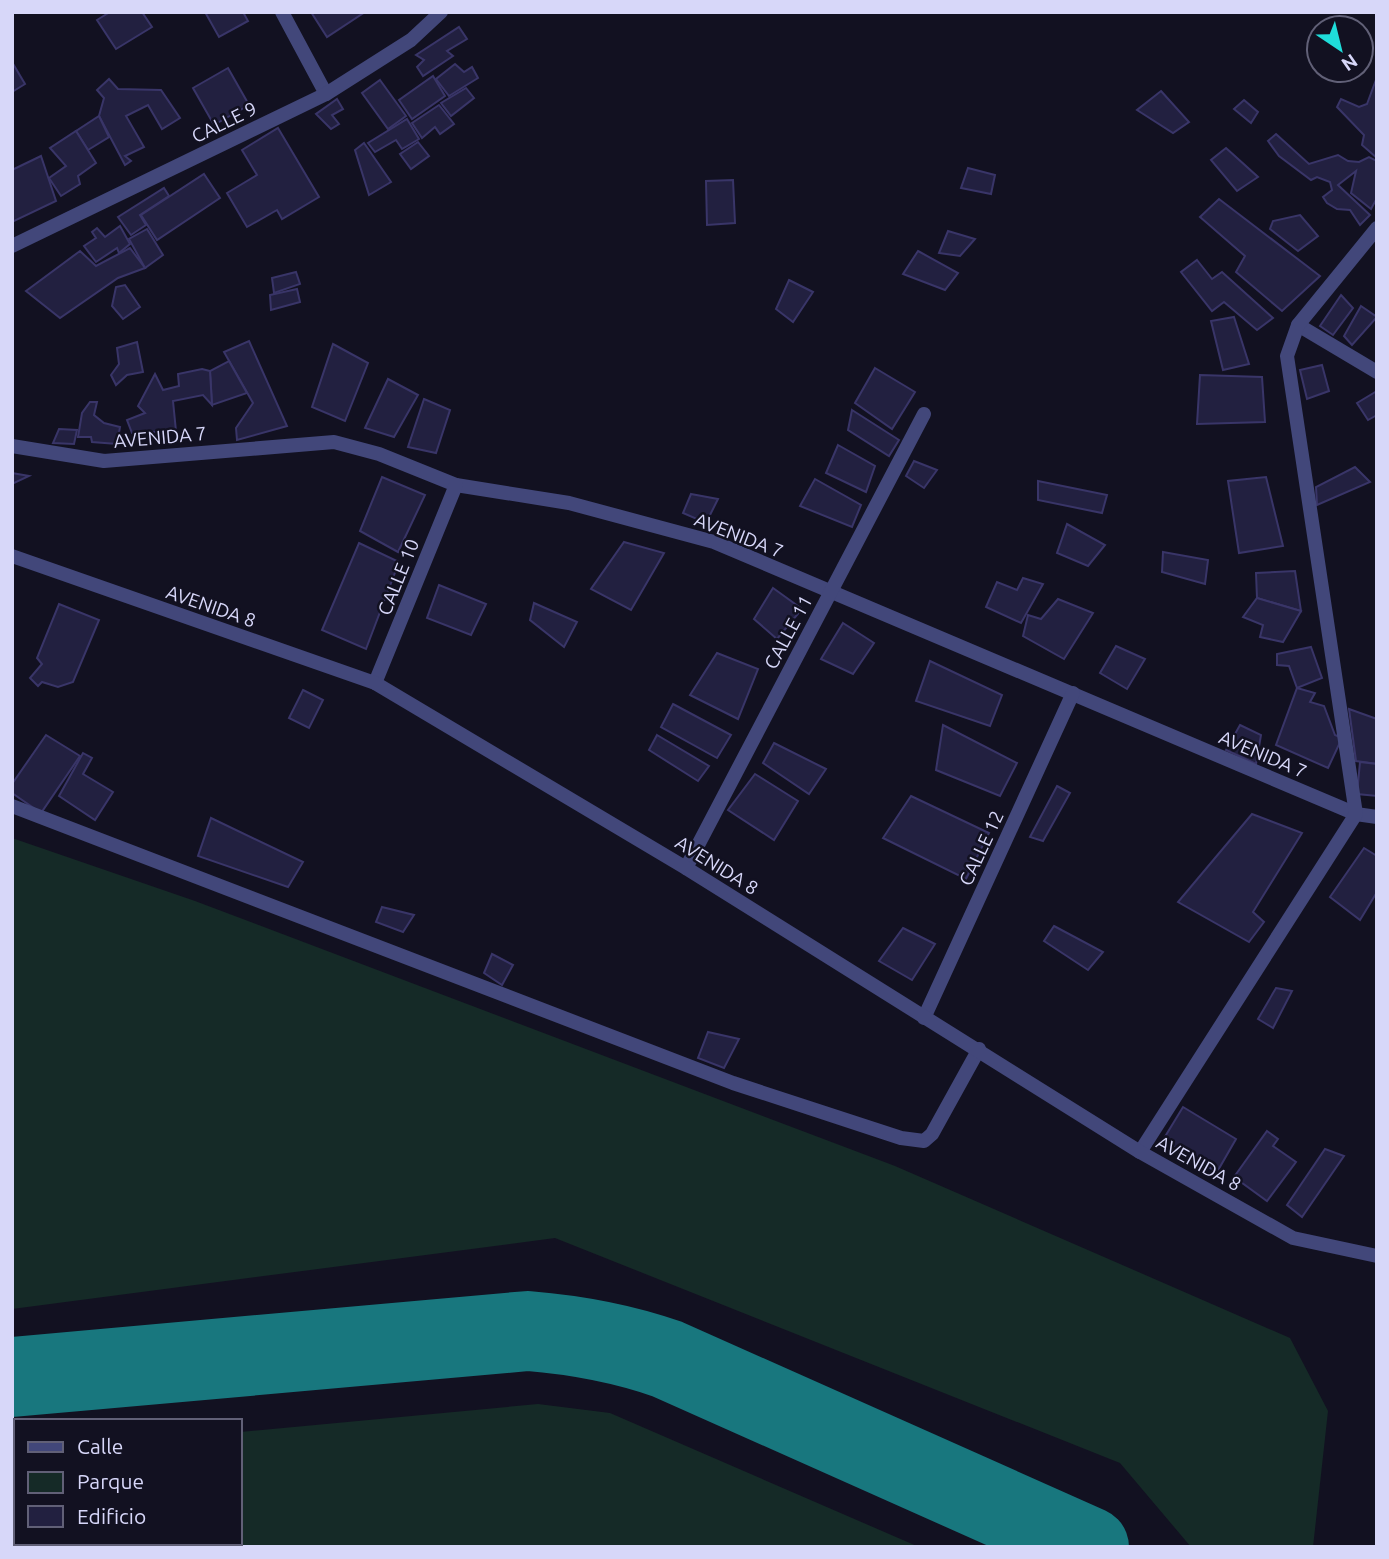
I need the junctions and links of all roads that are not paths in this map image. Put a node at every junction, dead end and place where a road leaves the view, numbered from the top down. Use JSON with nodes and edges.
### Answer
{"nodes":[{"id":1,"x":282,"y":12,"type":"edge"},
{"id":2,"x":441,"y":12,"type":"edge"},
{"id":3,"x":327,"y":94,"type":"junction"},
{"id":4,"x":1377,"y":228,"type":"edge"},
{"id":5,"x":12,"y":246,"type":"edge"},
{"id":6,"x":1298,"y":326,"type":"junction"},
{"id":7,"x":1377,"y":372,"type":"edge"},
{"id":8,"x":924,"y":414,"type":"dead end"},
{"id":9,"x":12,"y":446,"type":"edge"},
{"id":10,"x":456,"y":485,"type":"junction"},
{"id":11,"x":12,"y":556,"type":"edge"},
{"id":12,"x":830,"y":593,"type":"junction"},
{"id":13,"x":375,"y":683,"type":"junction"},
{"id":14,"x":1073,"y":693,"type":"junction"},
{"id":15,"x":12,"y":806,"type":"edge"},
{"id":16,"x":1356,"y":814,"type":"junction"},
{"id":17,"x":1377,"y":817,"type":"edge"},
{"id":18,"x":686,"y":868,"type":"junction"},
{"id":19,"x":924,"y":1018,"type":"junction"},
{"id":20,"x":979,"y":1049,"type":"junction"},
{"id":21,"x":1140,"y":1152,"type":"junction"},
{"id":22,"x":1377,"y":1256,"type":"edge"}],
"edges":[{"from":1,"to":3,"type":"street"},
{"from":2,"to":3,"type":"street","name":"CALLE 9"},
{"from":3,"to":5,"type":"street","name":"CALLE 9"},
{"from":4,"to":6,"type":"street"},
{"from":6,"to":7,"type":"street"},
{"from":6,"to":16,"type":"street"},
{"from":8,"to":12,"type":"street","name":"CALLE 11"},
{"from":9,"to":10,"type":"street","name":"AVENIDA 7"},
{"from":10,"to":12,"type":"street","name":"AVENIDA 7"},
{"from":10,"to":13,"type":"street","name":"CALLE 10"},
{"from":11,"to":13,"type":"street","name":"AVENIDA 8"},
{"from":12,"to":14,"type":"street","name":"AVENIDA 7"},
{"from":12,"to":18,"type":"street","name":"CALLE 11"},
{"from":13,"to":18,"type":"street","name":"AVENIDA 8"},
{"from":14,"to":16,"type":"street","name":"AVENIDA 7"},
{"from":14,"to":19,"type":"street","name":"CALLE 12"},
{"from":15,"to":20,"type":"street"},
{"from":16,"to":17,"type":"street","name":"AVENIDA 7"},
{"from":16,"to":21,"type":"street"},
{"from":18,"to":19,"type":"street","name":"AVENIDA 8"},
{"from":19,"to":20,"type":"street","name":"AVENIDA 8"},
{"from":20,"to":21,"type":"street","name":"AVENIDA 8"},
{"from":21,"to":22,"type":"street","name":"AVENIDA 8"}]}
